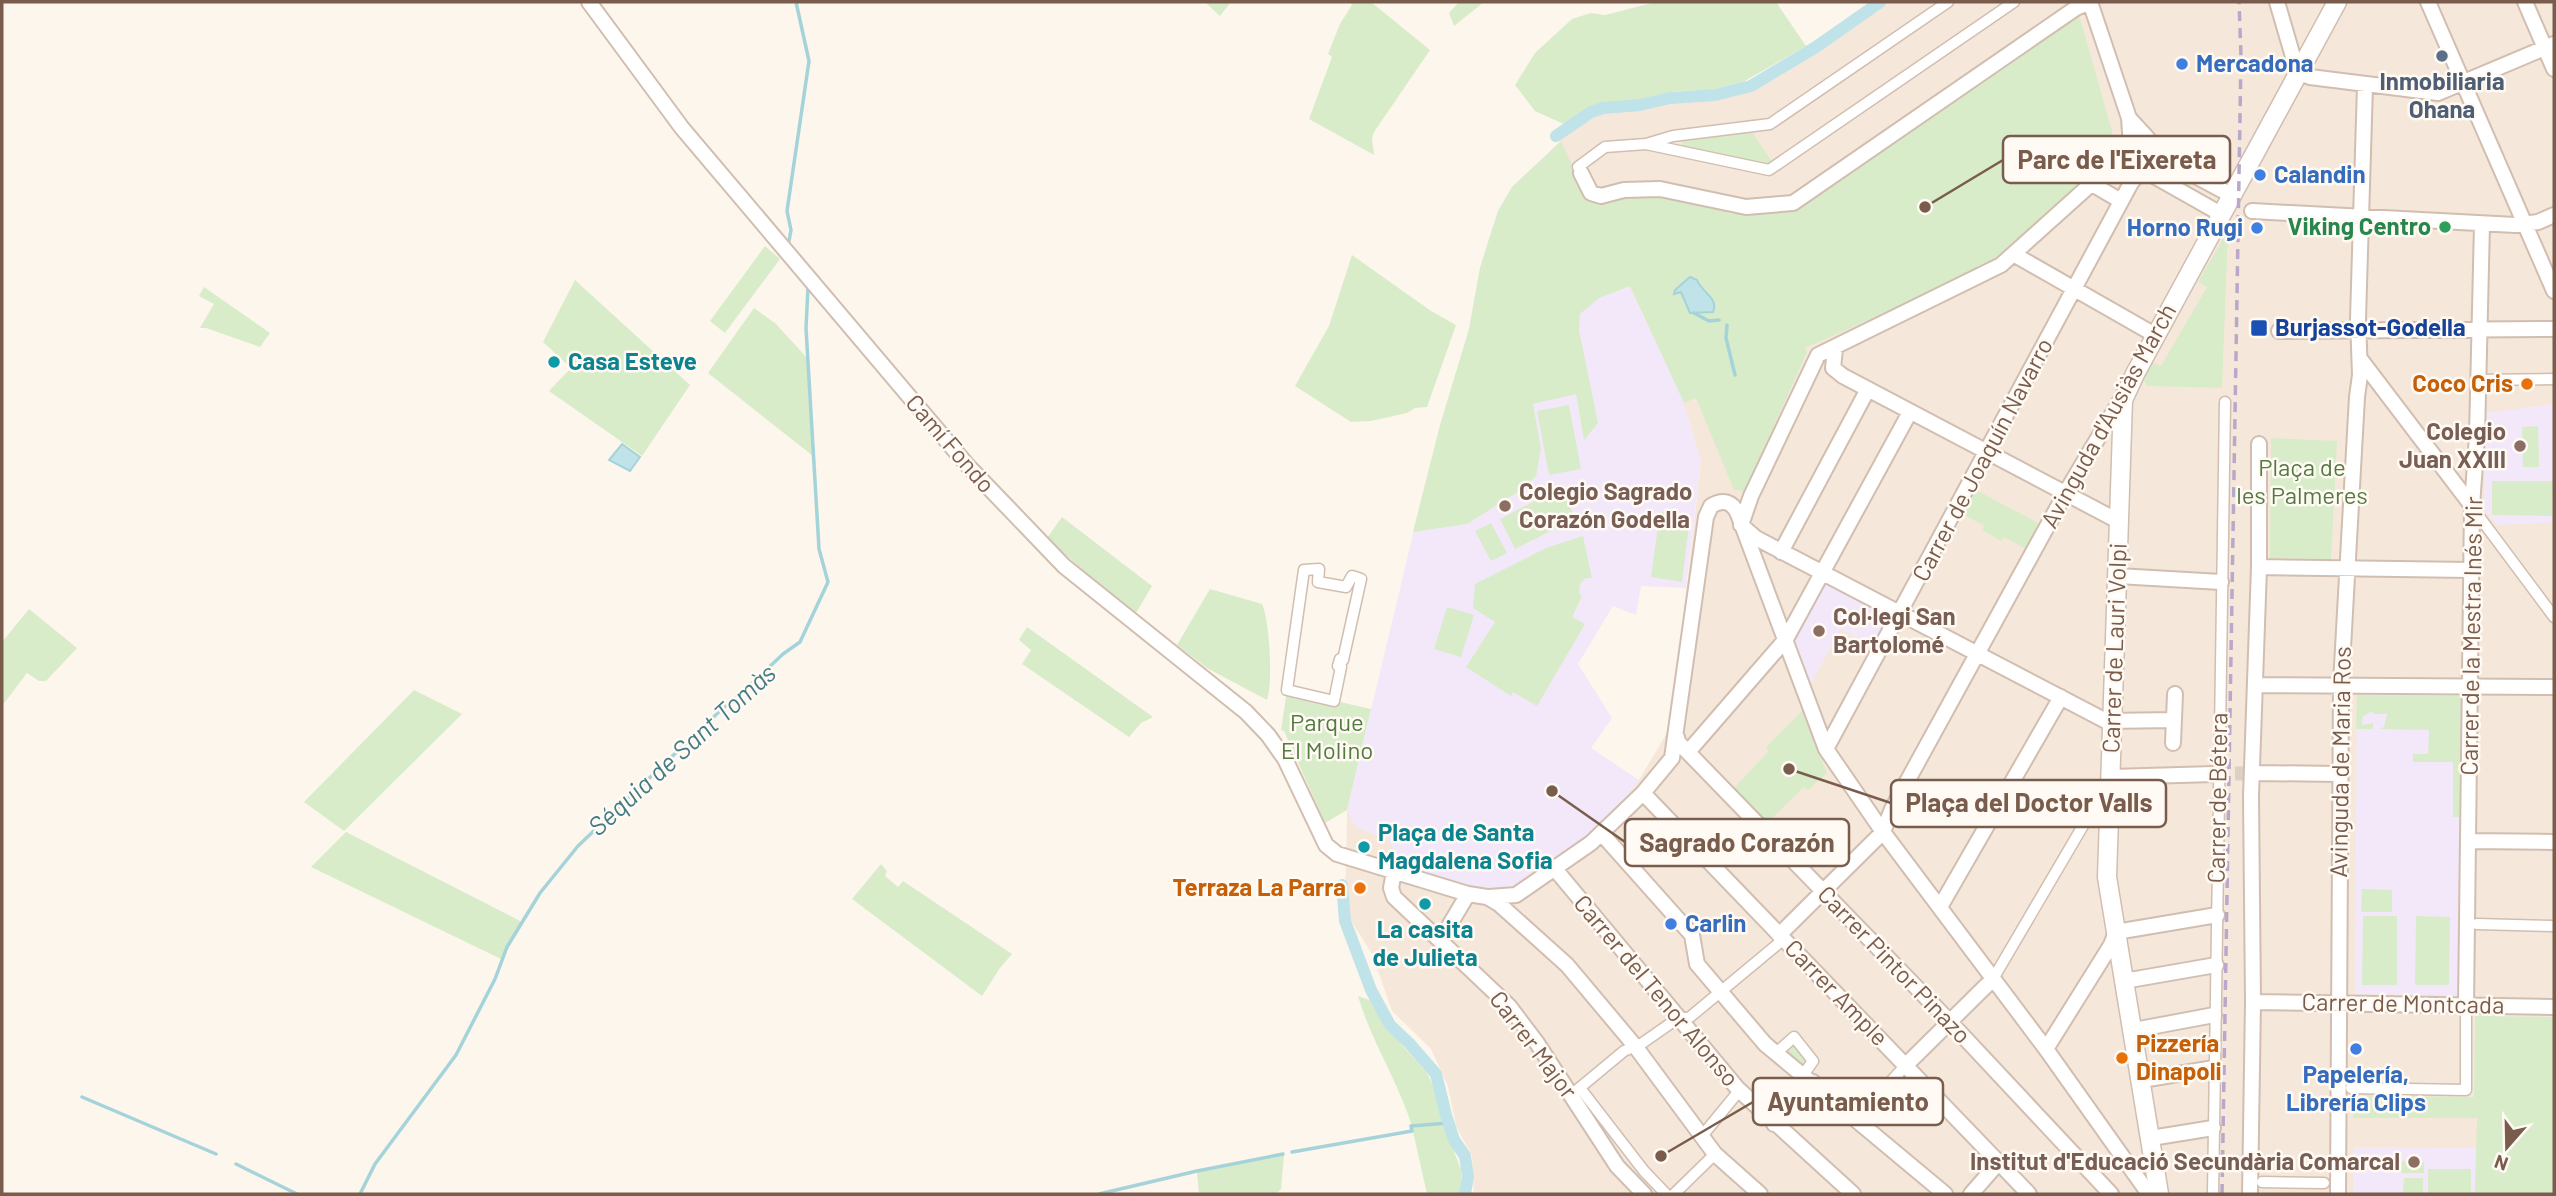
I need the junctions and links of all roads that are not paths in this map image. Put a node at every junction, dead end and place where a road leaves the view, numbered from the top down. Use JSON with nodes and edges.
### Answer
{"nodes":[{"id":1,"x":589,"y":2,"type":"edge"},
{"id":2,"x":1948,"y":2,"type":"edge"},
{"id":3,"x":2014,"y":2,"type":"edge"},
{"id":4,"x":2090,"y":2,"type":"edge"},
{"id":5,"x":2277,"y":2,"type":"edge"},
{"id":6,"x":2337,"y":2,"type":"edge"},
{"id":7,"x":2428,"y":2,"type":"edge"},
{"id":8,"x":2525,"y":2,"type":"edge"},
{"id":9,"x":2550,"y":46,"type":"edge"},
{"id":10,"x":2554,"y":69,"type":"edge"},
{"id":11,"x":2300,"y":73,"type":"junction"},
{"id":12,"x":2464,"y":83,"type":"junction"},
{"id":13,"x":2365,"y":85,"type":"junction"},
{"id":14,"x":2129,"y":118,"type":"junction"},
{"id":15,"x":1646,"y":144,"type":"junction"},
{"id":16,"x":2154,"y":146,"type":"junction"},
{"id":17,"x":2130,"y":148,"type":"junction"},
{"id":18,"x":1580,"y":170,"type":"joint"},
{"id":19,"x":2142,"y":171,"type":"junction"},
{"id":20,"x":2092,"y":184,"type":"junction"},
{"id":21,"x":2231,"y":195,"type":"junction"},
{"id":22,"x":2121,"y":201,"type":"junction"},
{"id":23,"x":2252,"y":211,"type":"dead end"},
{"id":24,"x":2221,"y":214,"type":"junction"},
{"id":25,"x":2554,"y":215,"type":"edge"},
{"id":26,"x":2361,"y":217,"type":"junction"},
{"id":27,"x":2482,"y":224,"type":"junction"},
{"id":28,"x":2526,"y":225,"type":"junction"},
{"id":29,"x":2015,"y":255,"type":"junction"},
{"id":30,"x":2075,"y":290,"type":"junction"},
{"id":31,"x":2554,"y":291,"type":"edge"},
{"id":32,"x":2554,"y":329,"type":"edge"},
{"id":33,"x":2279,"y":331,"type":"dead end"},
{"id":34,"x":2359,"y":331,"type":"junction"},
{"id":35,"x":2479,"y":331,"type":"junction"},
{"id":36,"x":2155,"y":335,"type":"junction"},
{"id":37,"x":1835,"y":349,"type":"junction"},
{"id":38,"x":2360,"y":357,"type":"junction"},
{"id":39,"x":2554,"y":379,"type":"edge"},
{"id":40,"x":2478,"y":380,"type":"junction"},
{"id":41,"x":2380,"y":385,"type":"junction"},
{"id":42,"x":2358,"y":388,"type":"junction"},
{"id":43,"x":1868,"y":389,"type":"junction"},
{"id":44,"x":2125,"y":392,"type":"junction"},
{"id":45,"x":2225,"y":402,"type":"dead end"},
{"id":46,"x":1910,"y":412,"type":"junction"},
{"id":47,"x":2259,"y":444,"type":"dead end"},
{"id":48,"x":1988,"y":451,"type":"junction"},
{"id":49,"x":2474,"y":474,"type":"junction"},
{"id":50,"x":2453,"y":480,"type":"junction"},
{"id":51,"x":2066,"y":492,"type":"junction"},
{"id":52,"x":2472,"y":506,"type":"junction"},
{"id":53,"x":2120,"y":522,"type":"junction"},
{"id":54,"x":1741,"y":525,"type":"junction"},
{"id":55,"x":1782,"y":552,"type":"junction"},
{"id":56,"x":2259,"y":567,"type":"junction"},
{"id":57,"x":2346,"y":568,"type":"junction"},
{"id":58,"x":2471,"y":570,"type":"junction"},
{"id":59,"x":1821,"y":573,"type":"junction"},
{"id":60,"x":2118,"y":576,"type":"junction"},
{"id":61,"x":1361,"y":582,"type":"joint"},
{"id":62,"x":2221,"y":582,"type":"junction"},
{"id":63,"x":1900,"y":614,"type":"junction"},
{"id":64,"x":2554,"y":617,"type":"edge"},
{"id":65,"x":1786,"y":639,"type":"junction"},
{"id":66,"x":1977,"y":653,"type":"junction"},
{"id":67,"x":2341,"y":684,"type":"junction"},
{"id":68,"x":2256,"y":685,"type":"junction"},
{"id":69,"x":2470,"y":686,"type":"junction"},
{"id":70,"x":2554,"y":687,"type":"edge"},
{"id":71,"x":2175,"y":694,"type":"dead end"},
{"id":72,"x":2061,"y":697,"type":"junction"},
{"id":73,"x":2174,"y":720,"type":"junction"},
{"id":74,"x":2113,"y":722,"type":"junction"},
{"id":75,"x":1676,"y":737,"type":"junction"},
{"id":76,"x":2173,"y":743,"type":"dead end"},
{"id":77,"x":1826,"y":749,"type":"junction"},
{"id":78,"x":1688,"y":752,"type":"junction"},
{"id":79,"x":2256,"y":773,"type":"tunnel mouth"},
{"id":80,"x":2214,"y":774,"type":"tunnel mouth"},
{"id":81,"x":2340,"y":774,"type":"junction"},
{"id":82,"x":2112,"y":777,"type":"junction"},
{"id":83,"x":1643,"y":793,"type":"junction"},
{"id":84,"x":1883,"y":832,"type":"junction"},
{"id":85,"x":1602,"y":834,"type":"junction"},
{"id":86,"x":2469,"y":841,"type":"junction"},
{"id":87,"x":2554,"y":842,"type":"edge"},
{"id":88,"x":1555,"y":869,"type":"junction"},
{"id":89,"x":1394,"y":873,"type":"junction"},
{"id":90,"x":1824,"y":892,"type":"junction"},
{"id":91,"x":1468,"y":894,"type":"junction"},
{"id":92,"x":1488,"y":897,"type":"junction"},
{"id":93,"x":1940,"y":907,"type":"junction"},
{"id":94,"x":2217,"y":915,"type":"junction"},
{"id":95,"x":2477,"y":924,"type":"dead end"},
{"id":96,"x":2554,"y":926,"type":"edge"},
{"id":97,"x":2116,"y":932,"type":"junction"},
{"id":98,"x":1782,"y":937,"type":"junction"},
{"id":99,"x":1440,"y":941,"type":"junction"},
{"id":100,"x":2216,"y":965,"type":"junction"},
{"id":101,"x":1993,"y":979,"type":"junction"},
{"id":102,"x":2124,"y":981,"type":"junction"},
{"id":103,"x":1720,"y":992,"type":"junction"},
{"id":104,"x":2253,"y":1002,"type":"junction"},
{"id":105,"x":2338,"y":1003,"type":"junction"},
{"id":106,"x":2466,"y":1006,"type":"junction"},
{"id":107,"x":2554,"y":1007,"type":"edge"},
{"id":108,"x":2214,"y":1015,"type":"junction"},
{"id":109,"x":1681,"y":1020,"type":"junction"},
{"id":110,"x":1949,"y":1021,"type":"junction"},
{"id":111,"x":2134,"y":1030,"type":"junction"},
{"id":112,"x":1634,"y":1046,"type":"junction"},
{"id":113,"x":2046,"y":1049,"type":"junction"},
{"id":114,"x":1775,"y":1054,"type":"junction"},
{"id":115,"x":1906,"y":1065,"type":"junction"},
{"id":116,"x":2214,"y":1068,"type":"junction"},
{"id":117,"x":1808,"y":1078,"type":"junction"},
{"id":118,"x":2142,"y":1080,"type":"junction"},
{"id":119,"x":2351,"y":1088,"type":"dead end"},
{"id":120,"x":1575,"y":1091,"type":"junction"},
{"id":121,"x":1739,"y":1091,"type":"junction"},
{"id":122,"x":1844,"y":1108,"type":"junction"},
{"id":123,"x":1774,"y":1124,"type":"junction"},
{"id":124,"x":2213,"y":1128,"type":"junction"},
{"id":125,"x":1702,"y":1136,"type":"junction"},
{"id":126,"x":2151,"y":1138,"type":"junction"},
{"id":127,"x":1715,"y":1154,"type":"junction"},
{"id":128,"x":1999,"y":1162,"type":"junction"},
{"id":129,"x":2262,"y":1182,"type":"dead end"},
{"id":130,"x":2324,"y":1184,"type":"dead end"},
{"id":131,"x":1644,"y":1194,"type":"edge"},
{"id":132,"x":1667,"y":1194,"type":"edge"},
{"id":133,"x":1674,"y":1194,"type":"edge"},
{"id":134,"x":1760,"y":1194,"type":"edge"},
{"id":135,"x":1853,"y":1194,"type":"edge"},
{"id":136,"x":1945,"y":1194,"type":"edge"},
{"id":137,"x":1971,"y":1194,"type":"edge"},
{"id":138,"x":2029,"y":1194,"type":"edge"},
{"id":139,"x":2111,"y":1194,"type":"edge"},
{"id":140,"x":2150,"y":1194,"type":"edge"},
{"id":141,"x":2159,"y":1194,"type":"edge"},
{"id":142,"x":2213,"y":1194,"type":"edge"},
{"id":143,"x":2250,"y":1194,"type":"edge"},
{"id":144,"x":2338,"y":1194,"type":"edge"}],
"edges":[{"from":1,"to":89,"type":"street","name":"Camí Fondo"},
{"from":2,"to":15,"type":"street"},
{"from":3,"to":15,"type":"street"},
{"from":4,"to":14,"type":"street"},
{"from":4,"to":18,"type":"street"},
{"from":5,"to":11,"type":"street"},
{"from":6,"to":11,"type":"street","name":"Avinguda d'Ausiàs March"},
{"from":7,"to":12,"type":"street"},
{"from":8,"to":9,"type":"street"},
{"from":9,"to":10,"type":"street"},
{"from":9,"to":12,"type":"street"},
{"from":11,"to":13,"type":"street"},
{"from":11,"to":21,"type":"street","name":"Avinguda d'Ausiàs March"},
{"from":12,"to":13,"type":"street"},
{"from":12,"to":28,"type":"street"},
{"from":13,"to":26,"type":"street","name":"Avinguda de Maria Ros"},
{"from":14,"to":16,"type":"street"},
{"from":14,"to":17,"type":"street"},
{"from":15,"to":18,"type":"street"},
{"from":16,"to":17,"type":"street"},
{"from":16,"to":19,"type":"street"},
{"from":16,"to":21,"type":"street"},
{"from":17,"to":19,"type":"street"},
{"from":17,"to":20,"type":"street"},
{"from":19,"to":22,"type":"street","name":"Carrer de Joaquín Navarro"},
{"from":19,"to":24,"type":"street"},
{"from":20,"to":22,"type":"street"},
{"from":20,"to":29,"type":"street"},
{"from":21,"to":24,"type":"street","name":"Avinguda d'Ausiàs March"},
{"from":22,"to":30,"type":"street","name":"Carrer de Joaquín Navarro"},
{"from":23,"to":26,"type":"street"},
{"from":24,"to":36,"type":"street","name":"Avinguda d'Ausiàs March"},
{"from":25,"to":28,"type":"street"},
{"from":26,"to":27,"type":"street"},
{"from":26,"to":34,"type":"street","name":"Avinguda de Maria Ros"},
{"from":27,"to":28,"type":"street"},
{"from":27,"to":35,"type":"street","name":"Carrer de la Mestra Inés Mir"},
{"from":28,"to":31,"type":"street"},
{"from":29,"to":30,"type":"street"},
{"from":29,"to":37,"type":"street"},
{"from":30,"to":36,"type":"street"},
{"from":30,"to":48,"type":"street","name":"Carrer de Joaquín Navarro"},
{"from":32,"to":35,"type":"street"},
{"from":33,"to":34,"type":"street"},
{"from":34,"to":35,"type":"street"},
{"from":34,"to":38,"type":"street","name":"Avinguda de Maria Ros"},
{"from":35,"to":40,"type":"street","name":"Carrer de la Mestra Inés Mir"},
{"from":36,"to":44,"type":"street","name":"Avinguda d'Ausiàs March"},
{"from":37,"to":43,"type":"street"},
{"from":37,"to":54,"type":"street"},
{"from":38,"to":41,"type":"street"},
{"from":38,"to":42,"type":"street","name":"Avinguda de Maria Ros"},
{"from":39,"to":40,"type":"street"},
{"from":40,"to":49,"type":"street","name":"Carrer de la Mestra Inés Mir"},
{"from":41,"to":42,"type":"street"},
{"from":41,"to":50,"type":"street"},
{"from":42,"to":57,"type":"street","name":"Avinguda de Maria Ros"},
{"from":43,"to":46,"type":"street"},
{"from":43,"to":55,"type":"street"},
{"from":44,"to":51,"type":"street","name":"Avinguda d'Ausiàs March"},
{"from":44,"to":53,"type":"street","name":"Carrer de Lauri Volpi"},
{"from":45,"to":62,"type":"street","name":"Carrer de Bétera"},
{"from":46,"to":48,"type":"street"},
{"from":46,"to":59,"type":"street"},
{"from":47,"to":56,"type":"street","name":"Carrer de Bétera"},
{"from":48,"to":51,"type":"street"},
{"from":48,"to":63,"type":"street","name":"Carrer de Joaquín Navarro"},
{"from":49,"to":50,"type":"street"},
{"from":49,"to":52,"type":"street","name":"Carrer de la Mestra Inés Mir"},
{"from":50,"to":52,"type":"street"},
{"from":51,"to":53,"type":"street"},
{"from":51,"to":66,"type":"street","name":"Avinguda d'Ausiàs March"},
{"from":52,"to":58,"type":"street","name":"Carrer de la Mestra Inés Mir"},
{"from":52,"to":64,"type":"street"},
{"from":53,"to":60,"type":"street","name":"Carrer de Lauri Volpi"},
{"from":54,"to":55,"type":"street"},
{"from":54,"to":65,"type":"street"},
{"from":54,"to":75,"type":"street"},
{"from":55,"to":59,"type":"street"},
{"from":56,"to":57,"type":"street"},
{"from":56,"to":68,"type":"street","name":"Carrer de Bétera"},
{"from":57,"to":58,"type":"street"},
{"from":57,"to":67,"type":"street","name":"Avinguda de Maria Ros"},
{"from":58,"to":69,"type":"street","name":"Carrer de la Mestra Inés Mir"},
{"from":59,"to":63,"type":"street"},
{"from":59,"to":65,"type":"street"},
{"from":60,"to":62,"type":"street"},
{"from":60,"to":74,"type":"street","name":"Carrer de Lauri Volpi"},
{"from":61,"to":61,"type":"street"},
{"from":62,"to":94,"type":"street","name":"Carrer de Bétera"},
{"from":63,"to":66,"type":"street"},
{"from":63,"to":77,"type":"street","name":"Carrer de Joaquín Navarro"},
{"from":65,"to":77,"type":"street"},
{"from":65,"to":78,"type":"street"},
{"from":66,"to":72,"type":"street"},
{"from":66,"to":84,"type":"street","name":"Avinguda d'Ausiàs March"},
{"from":67,"to":68,"type":"street"},
{"from":67,"to":69,"type":"street"},
{"from":67,"to":81,"type":"street","name":"Avinguda de Maria Ros"},
{"from":68,"to":104,"type":"street","name":"Carrer de Bétera"},
{"from":69,"to":70,"type":"street"},
{"from":69,"to":86,"type":"street","name":"Carrer de la Mestra Inés Mir"},
{"from":71,"to":73,"type":"street"},
{"from":72,"to":74,"type":"street"},
{"from":72,"to":93,"type":"street"},
{"from":73,"to":74,"type":"street"},
{"from":73,"to":76,"type":"street"},
{"from":74,"to":82,"type":"street","name":"Carrer de Lauri Volpi"},
{"from":75,"to":78,"type":"street","name":"Carrer Pintor Pinazo"},
{"from":75,"to":83,"type":"street"},
{"from":77,"to":84,"type":"street"},
{"from":78,"to":90,"type":"street","name":"Carrer Pintor Pinazo"},
{"from":79,"to":81,"type":"street"},
{"from":80,"to":82,"type":"street"},
{"from":81,"to":105,"type":"street","name":"Avinguda de Maria Ros"},
{"from":82,"to":97,"type":"street","name":"Carrer de Lauri Volpi"},
{"from":82,"to":101,"type":"street"},
{"from":83,"to":85,"type":"street"},
{"from":83,"to":98,"type":"street","name":"Carrer Ample"},
{"from":84,"to":90,"type":"street"},
{"from":84,"to":93,"type":"street"},
{"from":85,"to":88,"type":"street"},
{"from":85,"to":103,"type":"street"},
{"from":86,"to":87,"type":"street"},
{"from":86,"to":106,"type":"street","name":"Carrer de la Mestra Inés Mir"},
{"from":88,"to":92,"type":"street"},
{"from":88,"to":109,"type":"street","name":"Carrer del Tenor Alonso"},
{"from":89,"to":91,"type":"street"},
{"from":89,"to":99,"type":"street","name":"Carrer Major"},
{"from":90,"to":98,"type":"street"},
{"from":90,"to":110,"type":"street","name":"Carrer Pintor Pinazo"},
{"from":91,"to":92,"type":"street"},
{"from":91,"to":99,"type":"street"},
{"from":92,"to":112,"type":"street"},
{"from":93,"to":101,"type":"street"},
{"from":94,"to":97,"type":"street"},
{"from":94,"to":100,"type":"street","name":"Carrer de Bétera"},
{"from":95,"to":96,"type":"street"},
{"from":97,"to":102,"type":"street","name":"Carrer de Lauri Volpi"},
{"from":97,"to":113,"type":"street"},
{"from":98,"to":103,"type":"street"},
{"from":98,"to":115,"type":"street","name":"Carrer Ample"},
{"from":99,"to":120,"type":"street","name":"Carrer Major"},
{"from":100,"to":102,"type":"street"},
{"from":100,"to":108,"type":"street","name":"Carrer de Bétera"},
{"from":101,"to":110,"type":"street"},
{"from":101,"to":113,"type":"street"},
{"from":102,"to":111,"type":"street","name":"Carrer de Lauri Volpi"},
{"from":103,"to":109,"type":"street"},
{"from":103,"to":114,"type":"street"},
{"from":104,"to":105,"type":"street","name":"Carrer de Montcada"},
{"from":104,"to":143,"type":"street","name":"Carrer de Bétera"},
{"from":105,"to":106,"type":"street","name":"Carrer de Montcada"},
{"from":105,"to":144,"type":"street","name":"Avinguda de Maria Ros"},
{"from":106,"to":107,"type":"street","name":"Carrer de Montcada"},
{"from":106,"to":119,"type":"street"},
{"from":108,"to":111,"type":"street"},
{"from":108,"to":116,"type":"street","name":"Carrer de Bétera"},
{"from":109,"to":112,"type":"street"},
{"from":109,"to":121,"type":"street","name":"Carrer del Tenor Alonso"},
{"from":110,"to":115,"type":"street"},
{"from":110,"to":139,"type":"street","name":"Carrer Pintor Pinazo"},
{"from":111,"to":118,"type":"street","name":"Carrer de Lauri Volpi"},
{"from":112,"to":120,"type":"street"},
{"from":112,"to":125,"type":"street"},
{"from":113,"to":140,"type":"street"},
{"from":114,"to":117,"type":"street"},
{"from":114,"to":117,"type":"street"},
{"from":115,"to":122,"type":"street"},
{"from":115,"to":128,"type":"street","name":"Carrer Ample"},
{"from":116,"to":118,"type":"street"},
{"from":116,"to":124,"type":"street","name":"Carrer de Bétera"},
{"from":117,"to":122,"type":"street"},
{"from":117,"to":123,"type":"street"},
{"from":118,"to":126,"type":"street","name":"Carrer de Lauri Volpi"},
{"from":120,"to":131,"type":"street","name":"Carrer Major"},
{"from":120,"to":132,"type":"street"},
{"from":121,"to":123,"type":"street","name":"Carrer del Tenor Alonso"},
{"from":121,"to":125,"type":"street"},
{"from":122,"to":136,"type":"street"},
{"from":123,"to":135,"type":"street","name":"Carrer del Tenor Alonso"},
{"from":124,"to":126,"type":"street"},
{"from":124,"to":142,"type":"street","name":"Carrer de Bétera"},
{"from":125,"to":127,"type":"street"},
{"from":126,"to":141,"type":"street","name":"Carrer de Lauri Volpi"},
{"from":127,"to":133,"type":"street"},
{"from":127,"to":134,"type":"street"},
{"from":128,"to":137,"type":"street"},
{"from":128,"to":138,"type":"street","name":"Carrer Ample"},
{"from":129,"to":130,"type":"street"}]}
